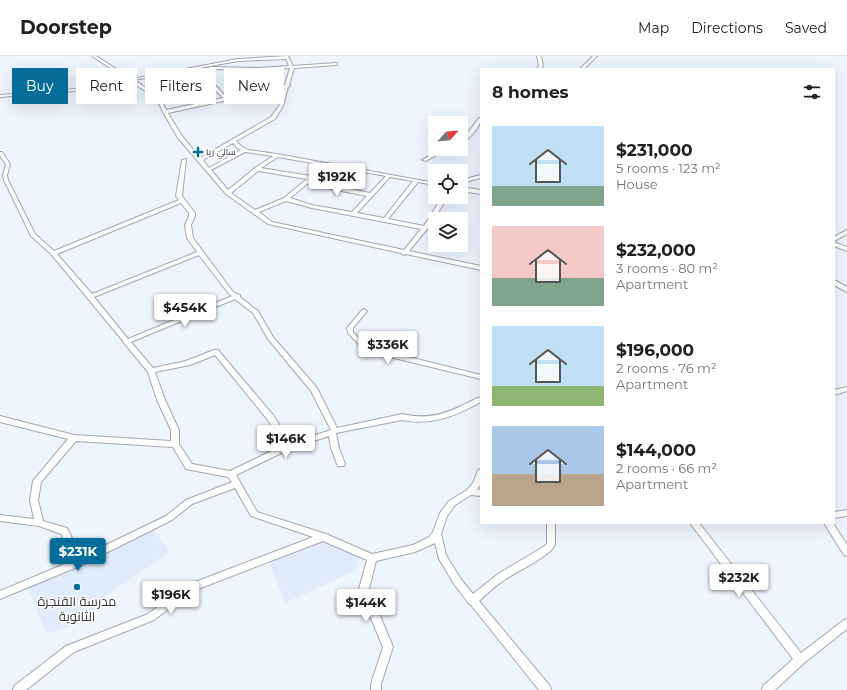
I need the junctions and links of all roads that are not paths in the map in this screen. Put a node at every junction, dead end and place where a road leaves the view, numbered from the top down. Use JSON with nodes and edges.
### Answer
{"nodes":[{"id":1,"x":94,"y":56,"type":"edge"},
{"id":2,"x":539,"y":56,"type":"edge"},
{"id":3,"x":595,"y":56,"type":"edge"},
{"id":4,"x":286,"y":57,"type":"edge"},
{"id":5,"x":336,"y":64,"type":"dead end"},
{"id":6,"x":113,"y":68,"type":"edge"},
{"id":7,"x":196,"y":68,"type":"edge"},
{"id":8,"x":284,"y":68,"type":"edge"},
{"id":9,"x":292,"y":68,"type":"junction"},
{"id":10,"x":540,"y":68,"type":"edge"},
{"id":11,"x":583,"y":68,"type":"edge"},
{"id":12,"x":137,"y":83,"type":"edge"},
{"id":13,"x":288,"y":86,"type":"junction"},
{"id":14,"x":284,"y":87,"type":"edge"},
{"id":15,"x":216,"y":89,"type":"edge"},
{"id":16,"x":76,"y":90,"type":"edge"},
{"id":17,"x":0,"y":96,"type":"edge"},
{"id":18,"x":224,"y":97,"type":"edge"},
{"id":19,"x":224,"y":99,"type":"edge"},
{"id":20,"x":165,"y":112,"type":"junction"},
{"id":21,"x":480,"y":120,"type":"edge"},
{"id":22,"x":468,"y":137,"type":"edge"},
{"id":23,"x":234,"y":141,"type":"junction"},
{"id":24,"x":244,"y":150,"type":"junction"},
{"id":25,"x":0,"y":153,"type":"edge"},
{"id":26,"x":277,"y":155,"type":"junction"},
{"id":27,"x":432,"y":156,"type":"edge"},
{"id":28,"x":184,"y":160,"type":"dead end"},
{"id":29,"x":200,"y":160,"type":"junction"},
{"id":30,"x":424,"y":160,"type":"dead end"},
{"id":31,"x":326,"y":165,"type":"junction"},
{"id":32,"x":257,"y":169,"type":"junction"},
{"id":33,"x":208,"y":170,"type":"junction"},
{"id":34,"x":389,"y":176,"type":"junction"},
{"id":35,"x":480,"y":176,"type":"edge"},
{"id":36,"x":309,"y":180,"type":"junction"},
{"id":37,"x":468,"y":180,"type":"edge"},
{"id":38,"x":416,"y":181,"type":"junction"},
{"id":39,"x":428,"y":183,"type":"edge"},
{"id":40,"x":468,"y":190,"type":"edge"},
{"id":41,"x":480,"y":192,"type":"edge"},
{"id":42,"x":228,"y":193,"type":"junction"},
{"id":43,"x":371,"y":194,"type":"junction"},
{"id":44,"x":286,"y":199,"type":"junction"},
{"id":45,"x":182,"y":201,"type":"junction"},
{"id":46,"x":440,"y":204,"type":"edge"},
{"id":47,"x":255,"y":212,"type":"junction"},
{"id":48,"x":353,"y":214,"type":"junction"},
{"id":49,"x":385,"y":220,"type":"junction"},
{"id":50,"x":425,"y":228,"type":"junction"},
{"id":51,"x":847,"y":232,"type":"edge"},
{"id":52,"x":835,"y":238,"type":"edge"},
{"id":53,"x":835,"y":244,"type":"edge"},
{"id":54,"x":847,"y":249,"type":"edge"},
{"id":55,"x":201,"y":252,"type":"junction"},
{"id":56,"x":53,"y":253,"type":"junction"},
{"id":57,"x":404,"y":253,"type":"junction"},
{"id":58,"x":480,"y":268,"type":"edge"},
{"id":59,"x":835,"y":283,"type":"edge"},
{"id":60,"x":847,"y":290,"type":"edge"},
{"id":61,"x":238,"y":296,"type":"junction"},
{"id":62,"x":90,"y":297,"type":"junction"},
{"id":63,"x":364,"y":311,"type":"dead end"},
{"id":64,"x":126,"y":342,"type":"junction"},
{"id":65,"x":151,"y":371,"type":"junction"},
{"id":66,"x":480,"y":377,"type":"edge"},
{"id":67,"x":847,"y":389,"type":"edge"},
{"id":68,"x":835,"y":393,"type":"edge"},
{"id":69,"x":480,"y":400,"type":"edge"},
{"id":70,"x":0,"y":419,"type":"edge"},
{"id":71,"x":334,"y":432,"type":"junction"},
{"id":72,"x":74,"y":438,"type":"junction"},
{"id":73,"x":175,"y":444,"type":"junction"},
{"id":74,"x":289,"y":446,"type":"junction"},
{"id":75,"x":341,"y":464,"type":"dead end"},
{"id":76,"x":231,"y":474,"type":"junction"},
{"id":77,"x":480,"y":475,"type":"edge"},
{"id":78,"x":236,"y":484,"type":"junction"},
{"id":79,"x":470,"y":492,"type":"junction"},
{"id":80,"x":480,"y":493,"type":"edge"},
{"id":81,"x":847,"y":513,"type":"edge"},
{"id":82,"x":835,"y":515,"type":"edge"},
{"id":83,"x":0,"y":518,"type":"edge"},
{"id":84,"x":39,"y":523,"type":"junction"},
{"id":85,"x":551,"y":524,"type":"edge"},
{"id":86,"x":695,"y":524,"type":"edge"},
{"id":87,"x":829,"y":524,"type":"edge"},
{"id":88,"x":437,"y":534,"type":"junction"},
{"id":89,"x":323,"y":537,"type":"junction"},
{"id":90,"x":847,"y":552,"type":"edge"},
{"id":91,"x":372,"y":558,"type":"junction"},
{"id":92,"x":79,"y":562,"type":"junction"},
{"id":93,"x":0,"y":595,"type":"edge"},
{"id":94,"x":472,"y":601,"type":"junction"},
{"id":95,"x":847,"y":623,"type":"edge"},
{"id":96,"x":800,"y":660,"type":"junction"},
{"id":97,"x":18,"y":690,"type":"edge"},
{"id":98,"x":376,"y":690,"type":"edge"},
{"id":99,"x":546,"y":690,"type":"edge"},
{"id":100,"x":767,"y":690,"type":"edge"}],
"edges":[{"from":1,"to":6,"type":"street"},
{"from":2,"to":10,"type":"street"},
{"from":3,"to":11,"type":"street"},
{"from":4,"to":7,"type":"street"},
{"from":4,"to":9,"type":"street"},
{"from":5,"to":9,"type":"street"},
{"from":8,"to":9,"type":"street"},
{"from":9,"to":13,"type":"street"},
{"from":12,"to":20,"type":"street"},
{"from":13,"to":14,"type":"street"},
{"from":13,"to":23,"type":"street"},
{"from":15,"to":18,"type":"street"},
{"from":16,"to":17,"type":"street"},
{"from":19,"to":20,"type":"street"},
{"from":20,"to":29,"type":"street"},
{"from":21,"to":22,"type":"street"},
{"from":23,"to":24,"type":"street"},
{"from":23,"to":29,"type":"street"},
{"from":24,"to":26,"type":"street"},
{"from":24,"to":33,"type":"street"},
{"from":25,"to":56,"type":"street"},
{"from":26,"to":31,"type":"street"},
{"from":26,"to":32,"type":"street"},
{"from":27,"to":30,"type":"street"},
{"from":28,"to":45,"type":"street"},
{"from":29,"to":33,"type":"street"},
{"from":31,"to":34,"type":"street"},
{"from":31,"to":36,"type":"street"},
{"from":32,"to":36,"type":"street"},
{"from":32,"to":42,"type":"street"},
{"from":33,"to":42,"type":"street"},
{"from":34,"to":38,"type":"street"},
{"from":34,"to":43,"type":"street"},
{"from":35,"to":37,"type":"street"},
{"from":36,"to":43,"type":"street"},
{"from":36,"to":44,"type":"street"},
{"from":38,"to":39,"type":"street"},
{"from":38,"to":49,"type":"street"},
{"from":40,"to":41,"type":"street"},
{"from":42,"to":47,"type":"street"},
{"from":43,"to":48,"type":"street"},
{"from":44,"to":47,"type":"street"},
{"from":44,"to":48,"type":"street"},
{"from":45,"to":55,"type":"street"},
{"from":45,"to":56,"type":"street"},
{"from":46,"to":50,"type":"street"},
{"from":47,"to":57,"type":"street"},
{"from":48,"to":49,"type":"street"},
{"from":49,"to":50,"type":"street"},
{"from":50,"to":57,"type":"street"},
{"from":51,"to":52,"type":"street"},
{"from":53,"to":54,"type":"street"},
{"from":55,"to":61,"type":"street"},
{"from":55,"to":62,"type":"street"},
{"from":56,"to":62,"type":"street"},
{"from":57,"to":58,"type":"street"},
{"from":59,"to":60,"type":"street"},
{"from":61,"to":64,"type":"street"},
{"from":61,"to":71,"type":"street"},
{"from":62,"to":64,"type":"street"},
{"from":63,"to":66,"type":"street"},
{"from":64,"to":65,"type":"street"},
{"from":65,"to":73,"type":"street"},
{"from":65,"to":74,"type":"street"},
{"from":67,"to":68,"type":"street"},
{"from":69,"to":71,"type":"street"},
{"from":70,"to":72,"type":"street"},
{"from":71,"to":74,"type":"street"},
{"from":71,"to":75,"type":"street"},
{"from":72,"to":73,"type":"street"},
{"from":72,"to":84,"type":"street"},
{"from":73,"to":76,"type":"street"},
{"from":74,"to":76,"type":"street"},
{"from":76,"to":78,"type":"street"},
{"from":77,"to":79,"type":"street"},
{"from":78,"to":89,"type":"street"},
{"from":78,"to":92,"type":"street"},
{"from":79,"to":80,"type":"street"},
{"from":79,"to":88,"type":"street"},
{"from":81,"to":82,"type":"street"},
{"from":83,"to":84,"type":"street"},
{"from":84,"to":92,"type":"street"},
{"from":85,"to":94,"type":"street"},
{"from":86,"to":96,"type":"street"},
{"from":87,"to":90,"type":"street"},
{"from":88,"to":91,"type":"street"},
{"from":88,"to":94,"type":"street"},
{"from":89,"to":91,"type":"street"},
{"from":89,"to":97,"type":"street"},
{"from":91,"to":98,"type":"street"},
{"from":92,"to":93,"type":"street"},
{"from":94,"to":99,"type":"street"},
{"from":95,"to":96,"type":"street"},
{"from":96,"to":100,"type":"street"}]}
